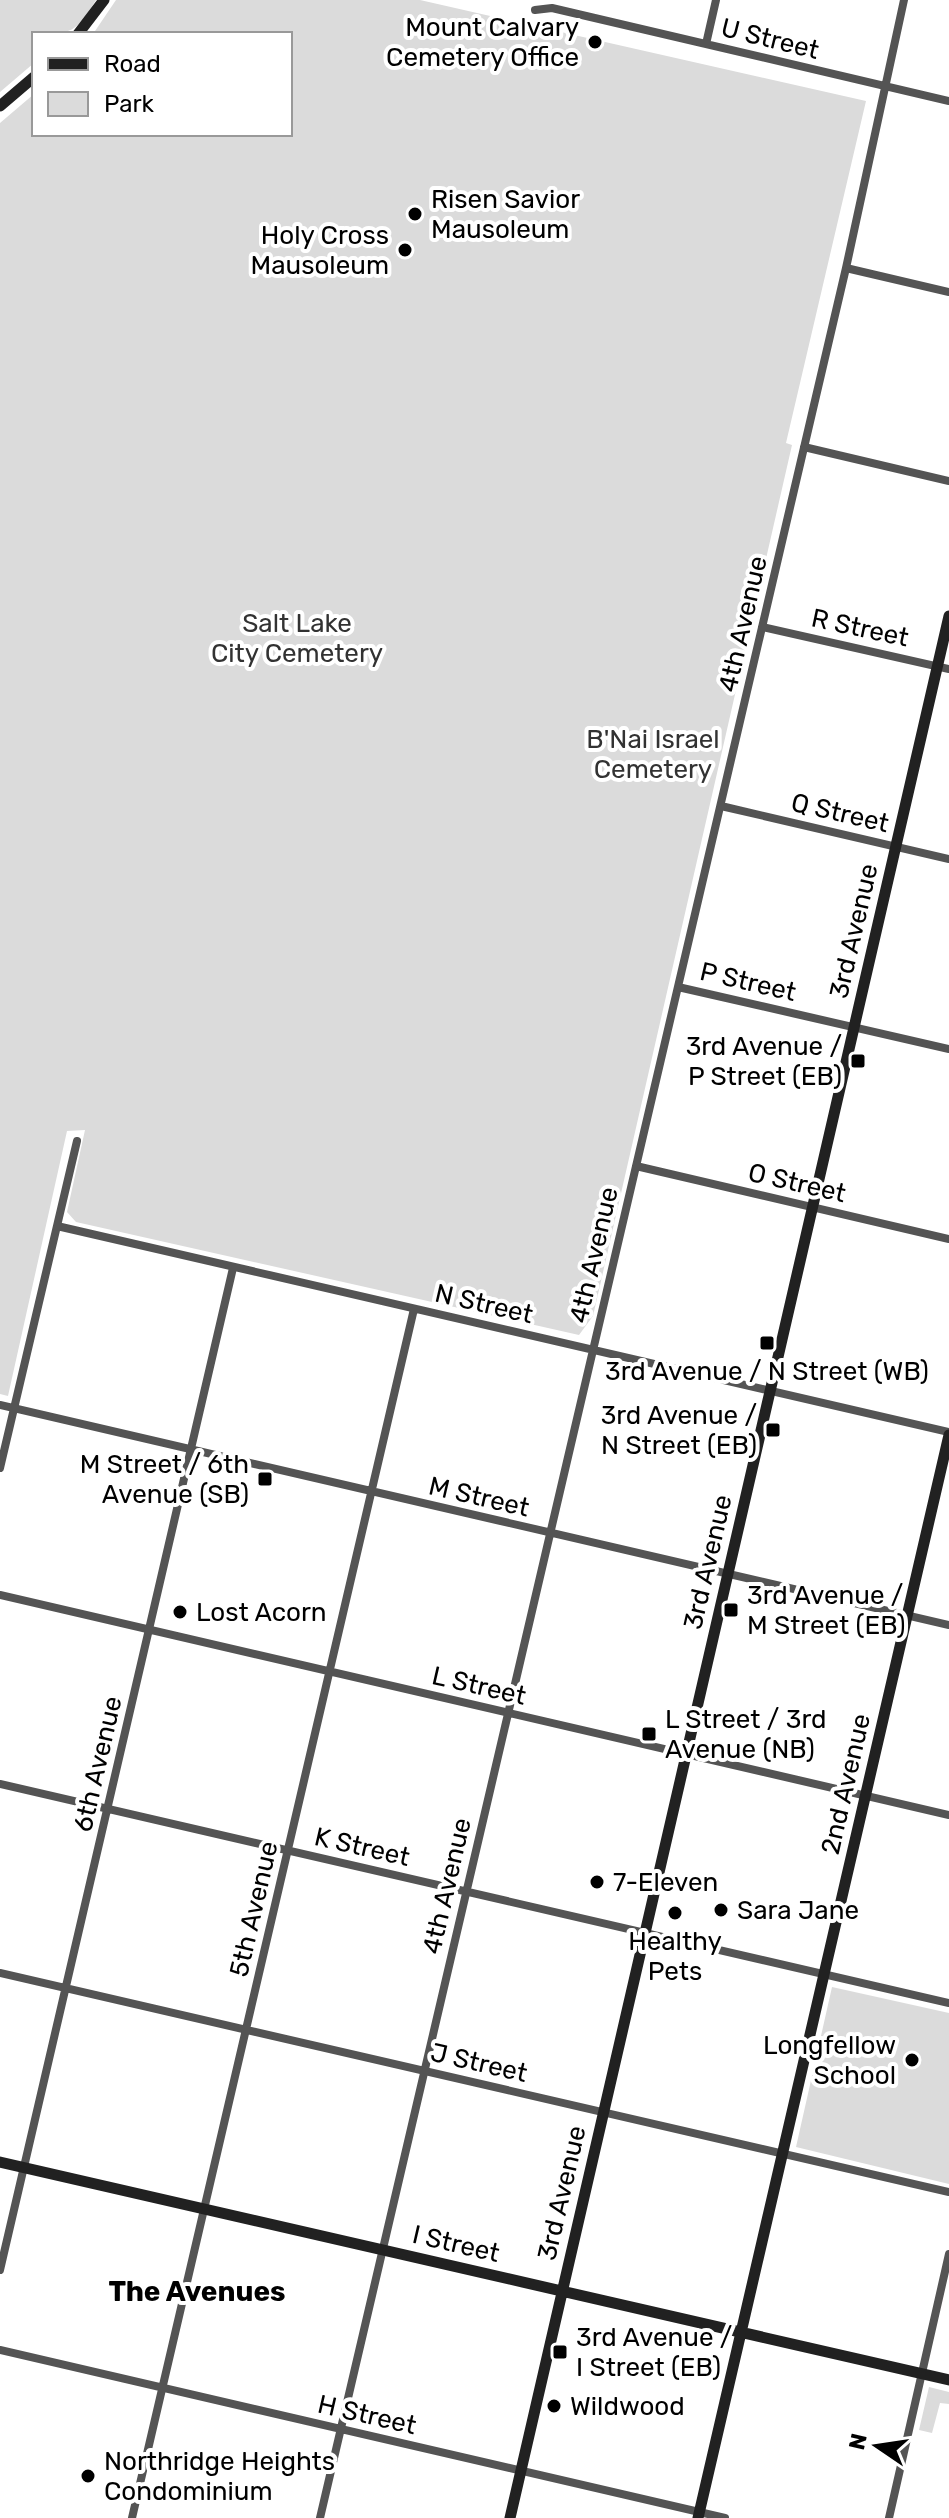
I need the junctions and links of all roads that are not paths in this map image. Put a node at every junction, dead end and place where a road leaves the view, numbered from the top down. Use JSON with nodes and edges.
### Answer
{"nodes":[{"id":1,"x":104,"y":0,"type":"edge"},
{"id":2,"x":716,"y":0,"type":"edge"},
{"id":3,"x":904,"y":0,"type":"edge"},
{"id":4,"x":535,"y":10,"type":"dead end"},
{"id":5,"x":80,"y":32,"type":"edge"},
{"id":6,"x":706,"y":44,"type":"junction"},
{"id":7,"x":32,"y":79,"type":"edge"},
{"id":8,"x":885,"y":86,"type":"junction"},
{"id":9,"x":949,"y":101,"type":"edge"},
{"id":10,"x":0,"y":106,"type":"edge"},
{"id":11,"x":846,"y":268,"type":"junction"},
{"id":12,"x":949,"y":292,"type":"edge"},
{"id":13,"x":804,"y":447,"type":"junction"},
{"id":14,"x":949,"y":481,"type":"edge"},
{"id":15,"x":949,"y":616,"type":"edge"},
{"id":16,"x":762,"y":627,"type":"junction"},
{"id":17,"x":943,"y":668,"type":"edge"},
{"id":18,"x":721,"y":806,"type":"junction"},
{"id":19,"x":896,"y":847,"type":"junction"},
{"id":20,"x":949,"y":859,"type":"edge"},
{"id":21,"x":678,"y":987,"type":"junction"},
{"id":22,"x":854,"y":1027,"type":"junction"},
{"id":23,"x":949,"y":1049,"type":"edge"},
{"id":24,"x":77,"y":1141,"type":"dead end"},
{"id":25,"x":636,"y":1166,"type":"junction"},
{"id":26,"x":813,"y":1208,"type":"junction"},
{"id":27,"x":57,"y":1226,"type":"junction"},
{"id":28,"x":949,"y":1239,"type":"edge"},
{"id":29,"x":233,"y":1268,"type":"junction"},
{"id":30,"x":414,"y":1309,"type":"junction"},
{"id":31,"x":592,"y":1349,"type":"junction"},
{"id":32,"x":770,"y":1391,"type":"junction"},
{"id":33,"x":0,"y":1405,"type":"edge"},
{"id":34,"x":14,"y":1408,"type":"junction"},
{"id":35,"x":949,"y":1434,"type":"edge"},
{"id":36,"x":192,"y":1450,"type":"junction"},
{"id":37,"x":0,"y":1468,"type":"edge"},
{"id":38,"x":371,"y":1492,"type":"junction"},
{"id":39,"x":550,"y":1534,"type":"junction"},
{"id":40,"x":728,"y":1574,"type":"junction"},
{"id":41,"x":0,"y":1595,"type":"edge"},
{"id":42,"x":907,"y":1616,"type":"junction"},
{"id":43,"x":949,"y":1625,"type":"edge"},
{"id":44,"x":150,"y":1630,"type":"junction"},
{"id":45,"x":330,"y":1672,"type":"junction"},
{"id":46,"x":508,"y":1713,"type":"junction"},
{"id":47,"x":686,"y":1754,"type":"junction"},
{"id":48,"x":0,"y":1784,"type":"edge"},
{"id":49,"x":866,"y":1795,"type":"junction"},
{"id":50,"x":108,"y":1809,"type":"junction"},
{"id":51,"x":949,"y":1815,"type":"edge"},
{"id":52,"x":288,"y":1851,"type":"junction"},
{"id":53,"x":467,"y":1892,"type":"junction"},
{"id":54,"x":645,"y":1932,"type":"junction"},
{"id":55,"x":0,"y":1973,"type":"edge"},
{"id":56,"x":825,"y":1975,"type":"junction"},
{"id":57,"x":66,"y":1988,"type":"junction"},
{"id":58,"x":949,"y":2003,"type":"edge"},
{"id":59,"x":246,"y":2030,"type":"junction"},
{"id":60,"x":425,"y":2071,"type":"junction"},
{"id":61,"x":603,"y":2112,"type":"junction"},
{"id":62,"x":783,"y":2154,"type":"junction"},
{"id":63,"x":0,"y":2162,"type":"edge"},
{"id":64,"x":24,"y":2168,"type":"junction"},
{"id":65,"x":949,"y":2192,"type":"edge"},
{"id":66,"x":204,"y":2209,"type":"junction"},
{"id":67,"x":383,"y":2250,"type":"junction"},
{"id":68,"x":949,"y":2254,"type":"edge"},
{"id":69,"x":0,"y":2270,"type":"edge"},
{"id":70,"x":562,"y":2292,"type":"junction"},
{"id":71,"x":741,"y":2333,"type":"junction"},
{"id":72,"x":0,"y":2350,"type":"edge"},
{"id":73,"x":922,"y":2374,"type":"junction"},
{"id":74,"x":949,"y":2380,"type":"edge"},
{"id":75,"x":162,"y":2388,"type":"junction"},
{"id":76,"x":341,"y":2430,"type":"junction"},
{"id":77,"x":520,"y":2471,"type":"junction"},
{"id":78,"x":699,"y":2515,"type":"edge"},
{"id":79,"x":132,"y":2518,"type":"edge"},
{"id":80,"x":320,"y":2518,"type":"edge"},
{"id":81,"x":510,"y":2518,"type":"edge"},
{"id":82,"x":725,"y":2518,"type":"edge"},
{"id":83,"x":889,"y":2518,"type":"edge"}],
"edges":[{"from":1,"to":5,"type":"street"},
{"from":2,"to":6,"type":"street"},
{"from":3,"to":8,"type":"street","name":"4th Avenue"},
{"from":4,"to":6,"type":"street","name":"U Street"},
{"from":6,"to":8,"type":"street","name":"U Street"},
{"from":7,"to":10,"type":"street"},
{"from":8,"to":9,"type":"street","name":"U Street"},
{"from":8,"to":11,"type":"street","name":"4th Avenue"},
{"from":11,"to":12,"type":"street"},
{"from":11,"to":13,"type":"street","name":"4th Avenue"},
{"from":13,"to":14,"type":"street"},
{"from":13,"to":16,"type":"street","name":"4th Avenue"},
{"from":15,"to":17,"type":"street","name":"3rd Avenue"},
{"from":16,"to":17,"type":"street","name":"R Street"},
{"from":16,"to":18,"type":"street","name":"4th Avenue"},
{"from":17,"to":19,"type":"street","name":"3rd Avenue"},
{"from":18,"to":19,"type":"street","name":"Q Street"},
{"from":18,"to":21,"type":"street","name":"4th Avenue"},
{"from":19,"to":20,"type":"street","name":"Q Street"},
{"from":19,"to":22,"type":"street","name":"3rd Avenue"},
{"from":21,"to":22,"type":"street","name":"P Street"},
{"from":21,"to":25,"type":"street","name":"4th Avenue"},
{"from":22,"to":23,"type":"street","name":"P Street"},
{"from":22,"to":26,"type":"street","name":"3rd Avenue"},
{"from":24,"to":27,"type":"street"},
{"from":25,"to":26,"type":"street","name":"O Street"},
{"from":25,"to":31,"type":"street","name":"4th Avenue"},
{"from":26,"to":28,"type":"street","name":"O Street"},
{"from":26,"to":32,"type":"street","name":"3rd Avenue"},
{"from":27,"to":29,"type":"street","name":"N Street"},
{"from":27,"to":34,"type":"street"},
{"from":29,"to":30,"type":"street","name":"N Street"},
{"from":29,"to":36,"type":"street","name":"6th Avenue"},
{"from":30,"to":31,"type":"street","name":"N Street"},
{"from":30,"to":38,"type":"street","name":"5th Avenue"},
{"from":31,"to":32,"type":"street","name":"N Street"},
{"from":31,"to":39,"type":"street","name":"4th Avenue"},
{"from":32,"to":35,"type":"street","name":"N Street"},
{"from":32,"to":40,"type":"street","name":"3rd Avenue"},
{"from":33,"to":34,"type":"street","name":"M Street"},
{"from":34,"to":36,"type":"street","name":"M Street"},
{"from":34,"to":37,"type":"street"},
{"from":35,"to":42,"type":"street","name":"2nd Avenue"},
{"from":36,"to":38,"type":"street","name":"M Street"},
{"from":36,"to":44,"type":"street","name":"6th Avenue"},
{"from":38,"to":39,"type":"street","name":"M Street"},
{"from":38,"to":45,"type":"street","name":"5th Avenue"},
{"from":39,"to":40,"type":"street","name":"M Street"},
{"from":39,"to":46,"type":"street","name":"4th Avenue"},
{"from":40,"to":42,"type":"street","name":"M Street"},
{"from":40,"to":47,"type":"street","name":"3rd Avenue"},
{"from":41,"to":44,"type":"street","name":"L Street"},
{"from":42,"to":43,"type":"street","name":"M Street"},
{"from":42,"to":49,"type":"street","name":"2nd Avenue"},
{"from":44,"to":45,"type":"street","name":"L Street"},
{"from":44,"to":50,"type":"street","name":"6th Avenue"},
{"from":45,"to":46,"type":"street","name":"L Street"},
{"from":45,"to":52,"type":"street","name":"5th Avenue"},
{"from":46,"to":47,"type":"street","name":"L Street"},
{"from":46,"to":53,"type":"street","name":"4th Avenue"},
{"from":47,"to":49,"type":"street","name":"L Street"},
{"from":47,"to":54,"type":"street","name":"3rd Avenue"},
{"from":48,"to":50,"type":"street","name":"K Street"},
{"from":49,"to":51,"type":"street","name":"L Street"},
{"from":49,"to":56,"type":"street","name":"2nd Avenue"},
{"from":50,"to":52,"type":"street","name":"K Street"},
{"from":50,"to":57,"type":"street","name":"6th Avenue"},
{"from":52,"to":53,"type":"street","name":"K Street"},
{"from":52,"to":59,"type":"street","name":"5th Avenue"},
{"from":53,"to":54,"type":"street","name":"K Street"},
{"from":53,"to":60,"type":"street","name":"4th Avenue"},
{"from":54,"to":56,"type":"street","name":"K Street"},
{"from":54,"to":61,"type":"street","name":"3rd Avenue"},
{"from":55,"to":57,"type":"street","name":"J Street"},
{"from":56,"to":58,"type":"street","name":"K Street"},
{"from":56,"to":62,"type":"street","name":"2nd Avenue"},
{"from":57,"to":59,"type":"street","name":"J Street"},
{"from":57,"to":64,"type":"street","name":"6th Avenue"},
{"from":59,"to":60,"type":"street","name":"J Street"},
{"from":59,"to":66,"type":"street","name":"5th Avenue"},
{"from":60,"to":61,"type":"street","name":"J Street"},
{"from":60,"to":67,"type":"street","name":"4th Avenue"},
{"from":61,"to":62,"type":"street","name":"J Street"},
{"from":61,"to":70,"type":"street","name":"3rd Avenue"},
{"from":62,"to":65,"type":"street","name":"J Street"},
{"from":62,"to":71,"type":"street","name":"2nd Avenue"},
{"from":63,"to":64,"type":"street","name":"I Street"},
{"from":64,"to":66,"type":"street","name":"I Street"},
{"from":64,"to":69,"type":"street","name":"6th Avenue"},
{"from":66,"to":67,"type":"street","name":"I Street"},
{"from":66,"to":75,"type":"street","name":"5th Avenue"},
{"from":67,"to":70,"type":"street","name":"I Street"},
{"from":67,"to":76,"type":"street","name":"4th Avenue"},
{"from":68,"to":73,"type":"street"},
{"from":70,"to":71,"type":"street","name":"I Street"},
{"from":70,"to":77,"type":"street","name":"3rd Avenue"},
{"from":71,"to":73,"type":"street","name":"I Street"},
{"from":71,"to":78,"type":"street","name":"2nd Avenue"},
{"from":72,"to":75,"type":"street","name":"H Street"},
{"from":73,"to":74,"type":"street","name":"I Street"},
{"from":73,"to":83,"type":"street"},
{"from":75,"to":76,"type":"street","name":"H Street"},
{"from":75,"to":79,"type":"street","name":"5th Avenue"},
{"from":76,"to":77,"type":"street","name":"H Street"},
{"from":76,"to":80,"type":"street","name":"4th Avenue"},
{"from":77,"to":78,"type":"street","name":"H Street"},
{"from":77,"to":81,"type":"street","name":"3rd Avenue"},
{"from":78,"to":82,"type":"street","name":"H Street"}]}
